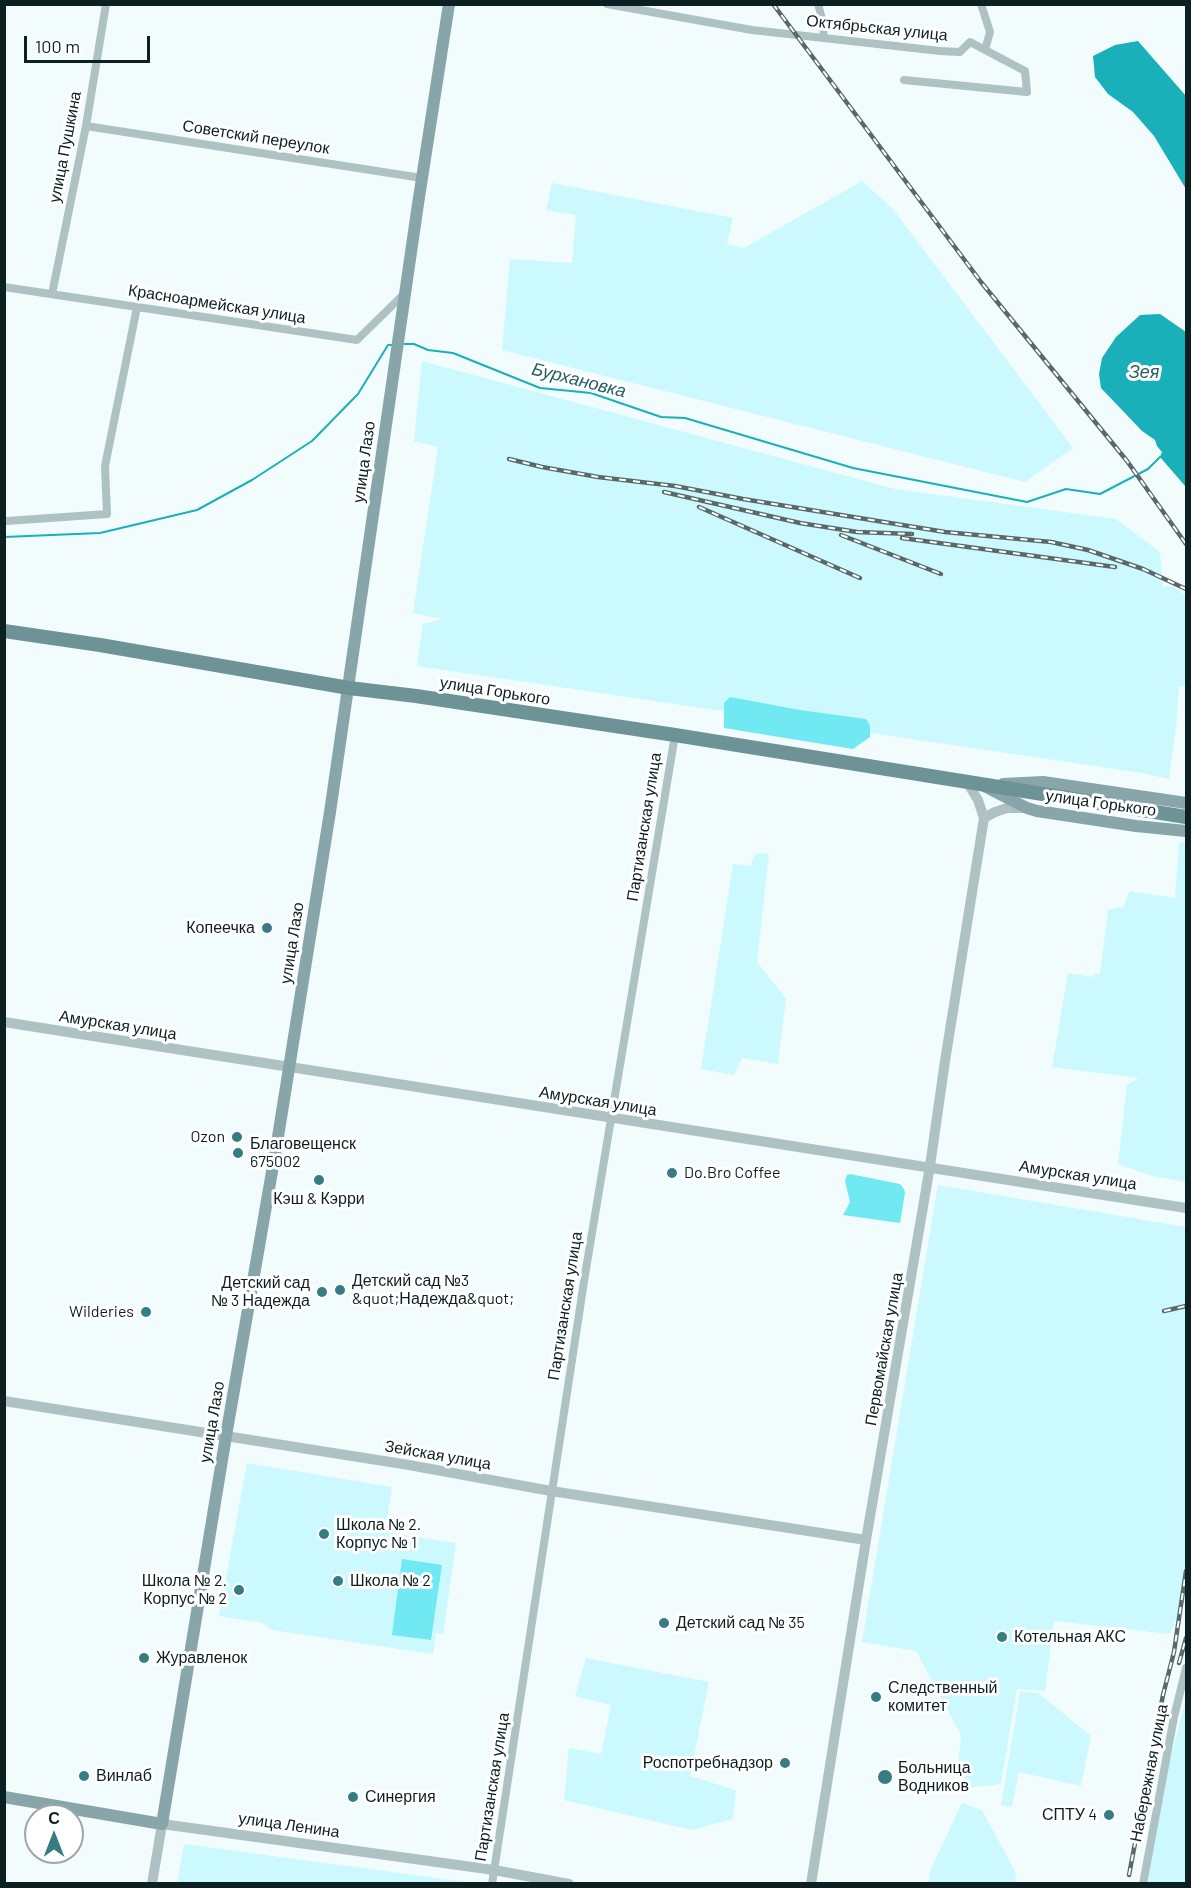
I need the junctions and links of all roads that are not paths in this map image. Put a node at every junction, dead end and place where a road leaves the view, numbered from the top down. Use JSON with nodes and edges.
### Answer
{"nodes":[{"id":1,"x":106,"y":4,"type":"edge"},
{"id":2,"x":449,"y":4,"type":"edge"},
{"id":3,"x":607,"y":4,"type":"edge"},
{"id":4,"x":818,"y":4,"type":"edge"},
{"id":5,"x":981,"y":4,"type":"edge"},
{"id":6,"x":823,"y":38,"type":"junction"},
{"id":7,"x":985,"y":50,"type":"junction"},
{"id":8,"x":904,"y":80,"type":"dead end"},
{"id":9,"x":86,"y":126,"type":"junction"},
{"id":10,"x":422,"y":178,"type":"junction"},
{"id":11,"x":4,"y":286,"type":"edge"},
{"id":12,"x":406,"y":292,"type":"junction"},
{"id":13,"x":52,"y":294,"type":"junction"},
{"id":14,"x":137,"y":308,"type":"junction"},
{"id":15,"x":7,"y":521,"type":"dead end"},
{"id":16,"x":4,"y":630,"type":"edge"},
{"id":17,"x":348,"y":688,"type":"junction"},
{"id":18,"x":675,"y":735,"type":"junction"},
{"id":19,"x":974,"y":784,"type":"junction"},
{"id":20,"x":1186,"y":803,"type":"edge"},
{"id":21,"x":1027,"y":808,"type":"junction"},
{"id":22,"x":1186,"y":817,"type":"edge"},
{"id":23,"x":984,"y":818,"type":"junction"},
{"id":24,"x":1186,"y":831,"type":"edge"},
{"id":25,"x":4,"y":1022,"type":"edge"},
{"id":26,"x":289,"y":1068,"type":"junction"},
{"id":27,"x":611,"y":1119,"type":"junction"},
{"id":28,"x":930,"y":1166,"type":"junction"},
{"id":29,"x":1186,"y":1208,"type":"edge"},
{"id":30,"x":4,"y":1401,"type":"edge"},
{"id":31,"x":226,"y":1436,"type":"junction"},
{"id":32,"x":551,"y":1491,"type":"junction"},
{"id":33,"x":866,"y":1540,"type":"junction"},
{"id":34,"x":1186,"y":1668,"type":"edge"},
{"id":35,"x":4,"y":1797,"type":"edge"},
{"id":36,"x":162,"y":1824,"type":"junction"},
{"id":37,"x":494,"y":1870,"type":"junction"},
{"id":38,"x":152,"y":1884,"type":"edge"},
{"id":39,"x":492,"y":1884,"type":"edge"},
{"id":40,"x":569,"y":1884,"type":"edge"},
{"id":41,"x":811,"y":1884,"type":"edge"},
{"id":42,"x":1143,"y":1884,"type":"edge"}],
"edges":[{"from":1,"to":9,"type":"street","name":"улица Пушкина"},
{"from":2,"to":10,"type":"main road","name":"улица Лазо"},
{"from":3,"to":6,"type":"street","name":"Октябрьская улица"},
{"from":4,"to":6,"type":"street"},
{"from":5,"to":7,"type":"street"},
{"from":6,"to":7,"type":"street","name":"Октябрьская улица"},
{"from":7,"to":8,"type":"street"},
{"from":9,"to":10,"type":"street","name":"Советский переулок"},
{"from":9,"to":13,"type":"street","name":"улица Пушкина"},
{"from":10,"to":12,"type":"main road","name":"улица Лазо"},
{"from":11,"to":13,"type":"street","name":"Красноармейская улица"},
{"from":12,"to":14,"type":"street","name":"Красноармейская улица"},
{"from":12,"to":17,"type":"main road","name":"улица Лазо"},
{"from":13,"to":14,"type":"street","name":"Красноармейская улица"},
{"from":14,"to":15,"type":"street"},
{"from":16,"to":17,"type":"main road","name":"улица Горького"},
{"from":17,"to":18,"type":"main road","name":"улица Горького"},
{"from":17,"to":26,"type":"main road","name":"улица Лазо"},
{"from":18,"to":19,"type":"main road","name":"улица Горького"},
{"from":18,"to":27,"type":"street","name":"Партизанская улица"},
{"from":19,"to":20,"type":"main road","name":"улица Горького"},
{"from":19,"to":21,"type":"main road","name":"улица Горького"},
{"from":19,"to":22,"type":"main road"},
{"from":19,"to":23,"type":"street"},
{"from":21,"to":23,"type":"street"},
{"from":21,"to":24,"type":"main road","name":"улица Горького"},
{"from":23,"to":28,"type":"street","name":"Первомайская улица"},
{"from":25,"to":26,"type":"street","name":"Амурская улица"},
{"from":26,"to":27,"type":"street","name":"Амурская улица"},
{"from":26,"to":31,"type":"main road","name":"улица Лазо"},
{"from":27,"to":28,"type":"street","name":"Амурская улица"},
{"from":27,"to":32,"type":"street","name":"Партизанская улица"},
{"from":28,"to":29,"type":"street","name":"Амурская улица"},
{"from":28,"to":33,"type":"street","name":"Первомайская улица"},
{"from":30,"to":31,"type":"street","name":"Зейская улица"},
{"from":31,"to":32,"type":"street","name":"Зейская улица"},
{"from":31,"to":36,"type":"main road","name":"улица Лазо"},
{"from":32,"to":33,"type":"street","name":"Зейская улица"},
{"from":32,"to":37,"type":"street","name":"Партизанская улица"},
{"from":33,"to":41,"type":"street","name":"Первомайская улица"},
{"from":34,"to":42,"type":"street","name":"Набережная улица"},
{"from":35,"to":36,"type":"main road","name":"улица Ленина"},
{"from":36,"to":37,"type":"street","name":"улица Ленина"},
{"from":36,"to":38,"type":"street","name":"улица Лазо"},
{"from":37,"to":39,"type":"street","name":"Партизанская улица"},
{"from":37,"to":40,"type":"street","name":"улица Ленина"}]}
